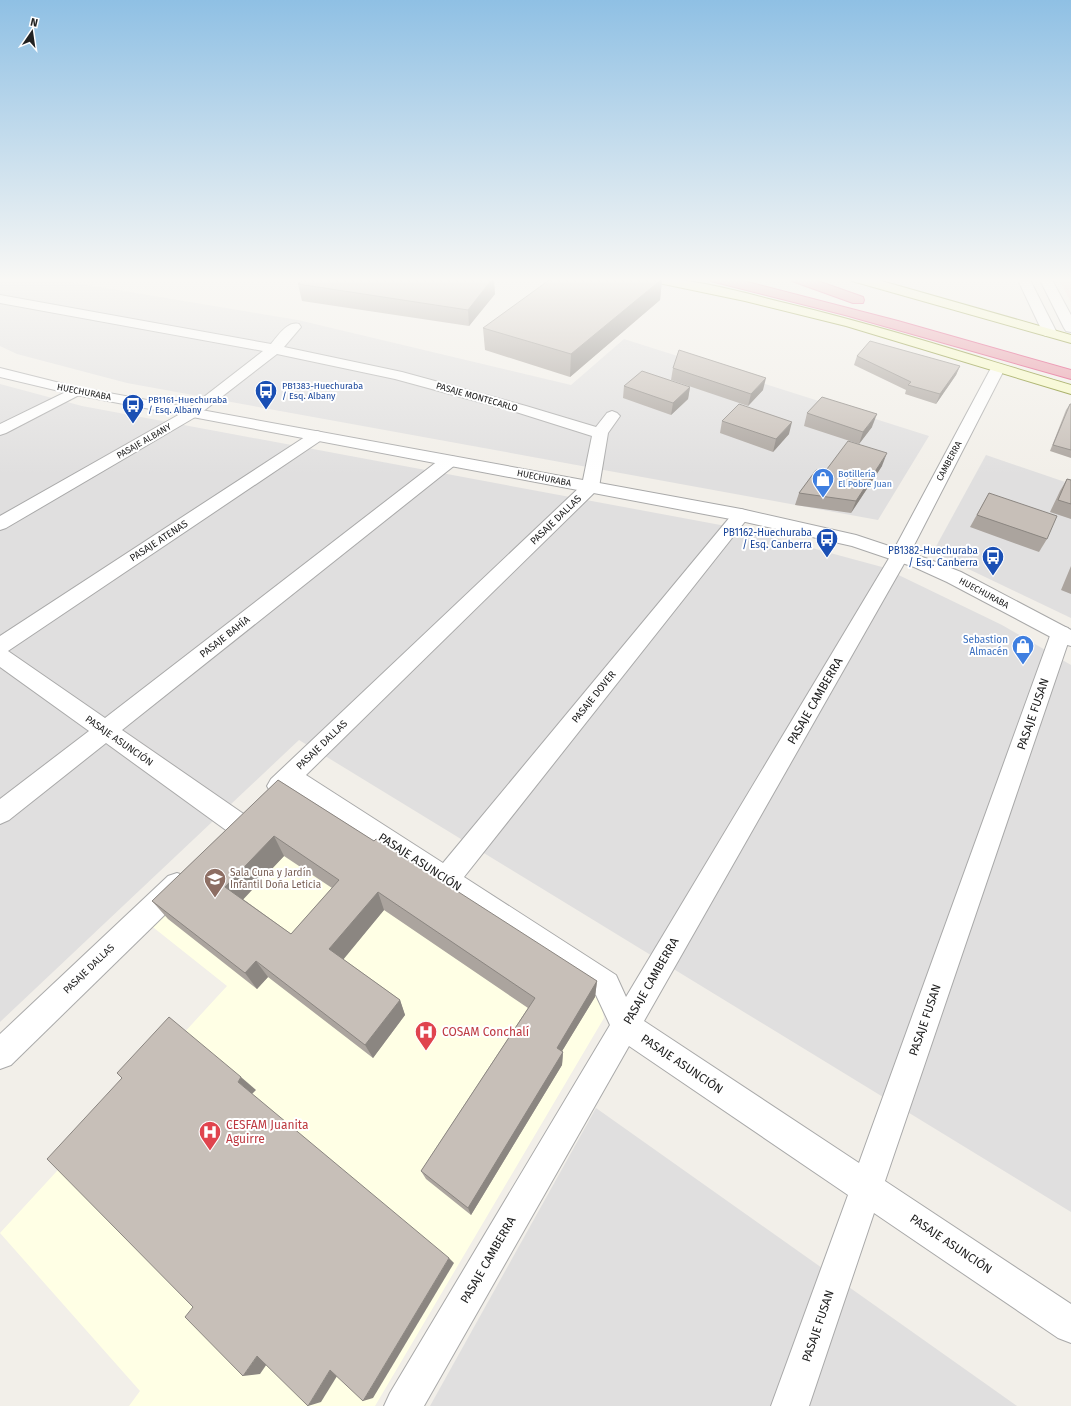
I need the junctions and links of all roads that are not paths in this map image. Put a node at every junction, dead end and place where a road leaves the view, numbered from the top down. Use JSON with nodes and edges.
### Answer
{"nodes":[{"id":1,"x":245,"y":344,"type":"edge"},
{"id":2,"x":279,"y":344,"type":"edge"},
{"id":3,"x":918,"y":344,"type":"edge"},
{"id":4,"x":964,"y":344,"type":"edge"},
{"id":5,"x":274,"y":349,"type":"junction"},
{"id":6,"x":998,"y":368,"type":"junction"},
{"id":7,"x":0,"y":372,"type":"edge"},
{"id":8,"x":1071,"y":375,"type":"edge"},
{"id":9,"x":1071,"y":390,"type":"edge"},
{"id":10,"x":76,"y":391,"type":"junction"},
{"id":11,"x":192,"y":413,"type":"junction"},
{"id":12,"x":612,"y":416,"type":"dead end"},
{"id":13,"x":0,"y":430,"type":"edge"},
{"id":14,"x":600,"y":433,"type":"junction"},
{"id":15,"x":317,"y":436,"type":"junction"},
{"id":16,"x":449,"y":461,"type":"junction"},
{"id":17,"x":590,"y":487,"type":"junction"},
{"id":18,"x":741,"y":515,"type":"junction"},
{"id":19,"x":0,"y":524,"type":"edge"},
{"id":20,"x":900,"y":555,"type":"junction"},
{"id":21,"x":1066,"y":636,"type":"edge"},
{"id":22,"x":0,"y":646,"type":"edge"},
{"id":23,"x":0,"y":656,"type":"edge"},
{"id":24,"x":105,"y":731,"type":"junction"},
{"id":25,"x":289,"y":777,"type":"junction"},
{"id":26,"x":0,"y":813,"type":"edge"},
{"id":27,"x":239,"y":825,"type":"junction"},
{"id":28,"x":222,"y":841,"type":"edge"},
{"id":29,"x":193,"y":869,"type":"edge"},
{"id":30,"x":446,"y":879,"type":"junction"},
{"id":31,"x":625,"y":1026,"type":"junction"},
{"id":32,"x":0,"y":1054,"type":"edge"},
{"id":33,"x":867,"y":1187,"type":"junction"},
{"id":34,"x":1071,"y":1325,"type":"edge"},
{"id":35,"x":403,"y":1406,"type":"edge"},
{"id":36,"x":790,"y":1406,"type":"edge"}],
"edges":[{"from":1,"to":5,"type":"street","name":"PASAJE MONTECARLO"},
{"from":2,"to":5,"type":"street","name":"PASAJE ALBANY"},
{"from":3,"to":6,"type":"main road"},
{"from":4,"to":8,"type":"highway"},
{"from":5,"to":11,"type":"street","name":"PASAJE ALBANY"},
{"from":5,"to":14,"type":"street","name":"PASAJE MONTECARLO"},
{"from":6,"to":9,"type":"main road"},
{"from":6,"to":20,"type":"street","name":"CAMBERRA"},
{"from":7,"to":10,"type":"street","name":"HUECHURABA"},
{"from":10,"to":11,"type":"street","name":"HUECHURABA"},
{"from":10,"to":13,"type":"street"},
{"from":11,"to":15,"type":"street","name":"HUECHURABA"},
{"from":11,"to":19,"type":"street","name":"PASAJE ALBANY"},
{"from":12,"to":14,"type":"street","name":"PASAJE DALLAS"},
{"from":14,"to":17,"type":"street","name":"PASAJE DALLAS"},
{"from":15,"to":16,"type":"street","name":"HUECHURABA"},
{"from":15,"to":22,"type":"street","name":"PASAJE ATENAS"},
{"from":16,"to":17,"type":"street","name":"HUECHURABA"},
{"from":16,"to":24,"type":"street","name":"PASAJE BAHÍA"},
{"from":17,"to":18,"type":"street","name":"HUECHURABA"},
{"from":17,"to":25,"type":"street","name":"PASAJE DALLAS"},
{"from":18,"to":20,"type":"street","name":"HUECHURABA"},
{"from":18,"to":30,"type":"street","name":"PASAJE DOVER"},
{"from":20,"to":21,"type":"street","name":"HUECHURABA"},
{"from":20,"to":31,"type":"street","name":"PASAJE CAMBERRA"},
{"from":21,"to":33,"type":"street","name":"PASAJE FUSAN"},
{"from":23,"to":24,"type":"street","name":"PASAJE ASUNCIÓN"},
{"from":24,"to":26,"type":"street","name":"PASAJE BAHÍA"},
{"from":24,"to":27,"type":"street","name":"PASAJE ASUNCIÓN"},
{"from":25,"to":27,"type":"street","name":"PASAJE DALLAS"},
{"from":25,"to":30,"type":"street","name":"PASAJE ASUNCIÓN"},
{"from":27,"to":28,"type":"street","name":"PASAJE DALLAS"},
{"from":29,"to":32,"type":"street","name":"PASAJE DALLAS"},
{"from":30,"to":31,"type":"street","name":"PASAJE ASUNCIÓN"},
{"from":31,"to":33,"type":"street","name":"PASAJE ASUNCIÓN"},
{"from":31,"to":35,"type":"street","name":"PASAJE CAMBERRA"},
{"from":33,"to":34,"type":"street","name":"PASAJE ASUNCIÓN"},
{"from":33,"to":36,"type":"street","name":"PASAJE FUSAN"}]}
